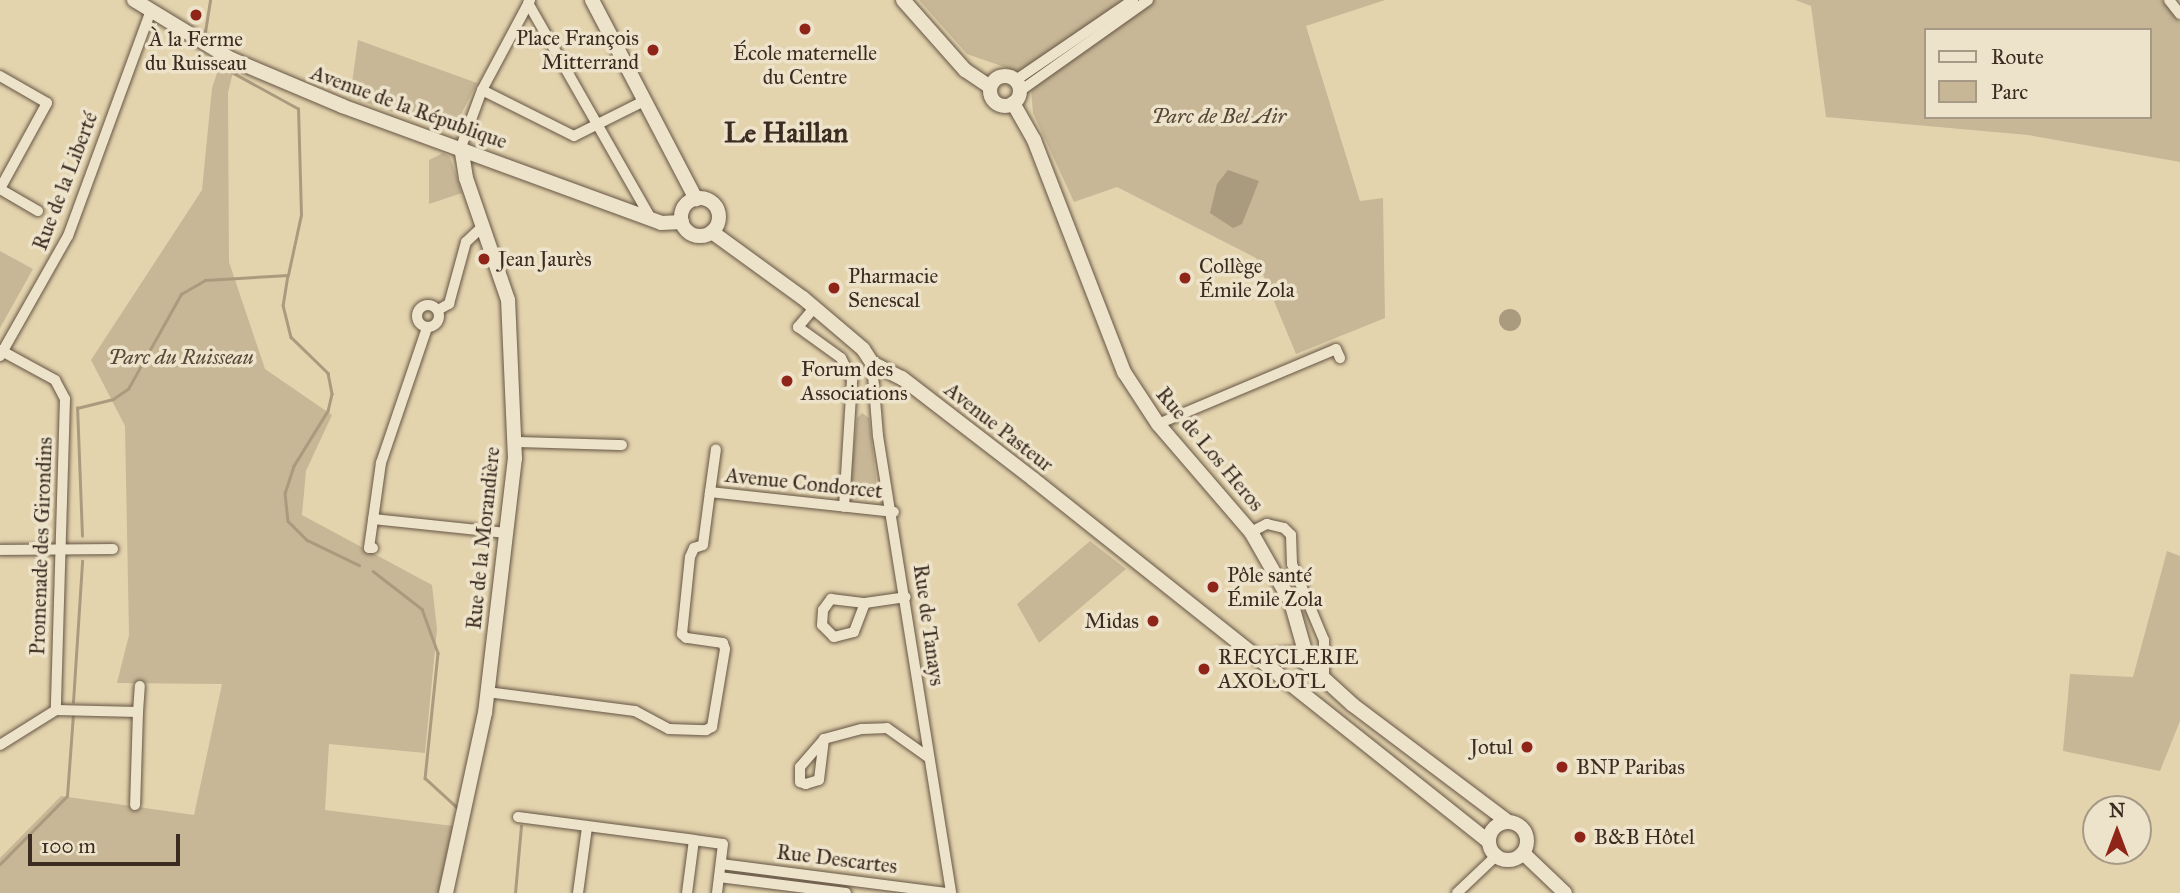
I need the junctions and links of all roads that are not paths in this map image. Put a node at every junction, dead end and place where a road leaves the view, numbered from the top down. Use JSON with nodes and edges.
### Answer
{"nodes":[{"id":1,"x":134,"y":0,"type":"edge"},
{"id":2,"x":593,"y":0,"type":"edge"},
{"id":3,"x":903,"y":0,"type":"edge"},
{"id":4,"x":1133,"y":0,"type":"edge"},
{"id":5,"x":1148,"y":0,"type":"edge"},
{"id":6,"x":2169,"y":0,"type":"edge"},
{"id":7,"x":529,"y":1,"type":"edge"},
{"id":8,"x":151,"y":11,"type":"junction"},
{"id":9,"x":2180,"y":14,"type":"edge"},
{"id":10,"x":0,"y":76,"type":"edge"},
{"id":11,"x":990,"y":87,"type":"junction"},
{"id":12,"x":482,"y":90,"type":"junction"},
{"id":13,"x":1017,"y":91,"type":"junction"},
{"id":14,"x":646,"y":100,"type":"junction"},
{"id":15,"x":599,"y":125,"type":"junction"},
{"id":16,"x":461,"y":148,"type":"junction"},
{"id":17,"x":0,"y":189,"type":"edge"},
{"id":18,"x":696,"y":199,"type":"junction"},
{"id":19,"x":38,"y":211,"type":"dead end"},
{"id":20,"x":651,"y":219,"type":"junction"},
{"id":21,"x":682,"y":222,"type":"junction"},
{"id":22,"x":482,"y":227,"type":"junction"},
{"id":23,"x":712,"y":232,"type":"junction"},
{"id":24,"x":814,"y":308,"type":"junction"},
{"id":25,"x":438,"y":310,"type":"junction"},
{"id":26,"x":427,"y":328,"type":"junction"},
{"id":27,"x":1,"y":353,"type":"edge"},
{"id":28,"x":1340,"y":358,"type":"dead end"},
{"id":29,"x":872,"y":363,"type":"junction"},
{"id":30,"x":1158,"y":424,"type":"junction"},
{"id":31,"x":515,"y":442,"type":"junction"},
{"id":32,"x":622,"y":445,"type":"dead end"},
{"id":33,"x":716,"y":449,"type":"dead end"},
{"id":34,"x":710,"y":492,"type":"junction"},
{"id":35,"x":844,"y":507,"type":"junction"},
{"id":36,"x":894,"y":512,"type":"junction"},
{"id":37,"x":373,"y":519,"type":"junction"},
{"id":38,"x":1251,"y":532,"type":"junction"},
{"id":39,"x":506,"y":533,"type":"junction"},
{"id":40,"x":373,"y":548,"type":"dead end"},
{"id":41,"x":113,"y":549,"type":"dead end"},
{"id":42,"x":0,"y":550,"type":"edge"},
{"id":43,"x":60,"y":550,"type":"junction"},
{"id":44,"x":906,"y":597,"type":"junction"},
{"id":45,"x":865,"y":603,"type":"junction"},
{"id":46,"x":1301,"y":629,"type":"junction"},
{"id":47,"x":1284,"y":654,"type":"junction"},
{"id":48,"x":1261,"y":657,"type":"junction"},
{"id":49,"x":1309,"y":665,"type":"junction"},
{"id":50,"x":1324,"y":680,"type":"junction"},
{"id":51,"x":140,"y":687,"type":"dead end"},
{"id":52,"x":487,"y":692,"type":"junction"},
{"id":53,"x":1298,"y":692,"type":"junction"},
{"id":54,"x":56,"y":710,"type":"junction"},
{"id":55,"x":138,"y":712,"type":"junction"},
{"id":56,"x":824,"y":739,"type":"dead end"},
{"id":57,"x":0,"y":745,"type":"edge"},
{"id":58,"x":928,"y":757,"type":"junction"},
{"id":59,"x":135,"y":806,"type":"dead end"},
{"id":60,"x":518,"y":817,"type":"dead end"},
{"id":61,"x":1507,"y":821,"type":"junction"},
{"id":62,"x":587,"y":827,"type":"junction"},
{"id":63,"x":694,"y":840,"type":"junction"},
{"id":64,"x":1488,"y":841,"type":"junction"},
{"id":65,"x":1523,"y":853,"type":"junction"},
{"id":66,"x":1496,"y":856,"type":"junction"},
{"id":67,"x":721,"y":864,"type":"junction"},
{"id":68,"x":719,"y":877,"type":"junction"},
{"id":69,"x":446,"y":893,"type":"edge"},
{"id":70,"x":578,"y":893,"type":"edge"},
{"id":71,"x":687,"y":893,"type":"edge"},
{"id":72,"x":717,"y":893,"type":"edge"},
{"id":73,"x":846,"y":893,"type":"edge"},
{"id":74,"x":949,"y":893,"type":"edge"},
{"id":75,"x":1457,"y":893,"type":"edge"},
{"id":76,"x":1565,"y":893,"type":"edge"}],
"edges":[{"from":1,"to":8,"type":"street","name":"Avenue de la République"},
{"from":2,"to":14,"type":"street"},
{"from":3,"to":11,"type":"street"},
{"from":4,"to":13,"type":"street"},
{"from":5,"to":13,"type":"street"},
{"from":6,"to":9,"type":"street"},
{"from":7,"to":12,"type":"street"},
{"from":7,"to":15,"type":"street"},
{"from":8,"to":16,"type":"street","name":"Avenue de la République"},
{"from":8,"to":27,"type":"street","name":"Rue de la Liberté"},
{"from":10,"to":17,"type":"street"},
{"from":11,"to":13,"type":"street"},
{"from":11,"to":13,"type":"street"},
{"from":12,"to":15,"type":"street"},
{"from":12,"to":16,"type":"street"},
{"from":13,"to":30,"type":"street","name":"Rue de Los Heros"},
{"from":14,"to":15,"type":"street"},
{"from":14,"to":18,"type":"street"},
{"from":15,"to":20,"type":"street"},
{"from":16,"to":20,"type":"street","name":"Avenue de la République"},
{"from":16,"to":22,"type":"street","name":"Rue de la Morandière"},
{"from":17,"to":19,"type":"street"},
{"from":18,"to":21,"type":"street"},
{"from":18,"to":23,"type":"street"},
{"from":20,"to":21,"type":"street","name":"Avenue de la République"},
{"from":21,"to":23,"type":"street"},
{"from":22,"to":25,"type":"street"},
{"from":22,"to":31,"type":"street","name":"Rue de la Morandière"},
{"from":23,"to":24,"type":"street","name":"Avenue Pasteur"},
{"from":24,"to":29,"type":"street","name":"Avenue Pasteur"},
{"from":24,"to":35,"type":"street"},
{"from":25,"to":26,"type":"street"},
{"from":25,"to":26,"type":"street"},
{"from":26,"to":37,"type":"street"},
{"from":27,"to":43,"type":"street","name":"Promenade des Girondins"},
{"from":28,"to":30,"type":"street"},
{"from":29,"to":36,"type":"street","name":"Rue de Tanays"},
{"from":29,"to":48,"type":"street","name":"Avenue Pasteur"},
{"from":30,"to":38,"type":"street","name":"Rue de Los Heros"},
{"from":31,"to":32,"type":"street"},
{"from":31,"to":39,"type":"street","name":"Rue de la Morandière"},
{"from":33,"to":34,"type":"street","name":"Avenue Condorcet"},
{"from":34,"to":35,"type":"street","name":"Avenue Condorcet"},
{"from":34,"to":52,"type":"street","name":"Avenue Condorcet"},
{"from":35,"to":36,"type":"street","name":"Avenue Condorcet"},
{"from":36,"to":44,"type":"street","name":"Rue de Tanays"},
{"from":37,"to":39,"type":"street"},
{"from":37,"to":40,"type":"street"},
{"from":38,"to":46,"type":"street","name":"Rue de Los Heros"},
{"from":38,"to":50,"type":"street"},
{"from":39,"to":52,"type":"street","name":"Rue de la Morandière"},
{"from":41,"to":43,"type":"street"},
{"from":42,"to":43,"type":"street"},
{"from":43,"to":54,"type":"street","name":"Promenade des Girondins"},
{"from":44,"to":45,"type":"street"},
{"from":44,"to":58,"type":"street","name":"Rue de Tanays"},
{"from":45,"to":45,"type":"street"},
{"from":46,"to":47,"type":"street"},
{"from":46,"to":49,"type":"street","name":"Rue de Los Heros"},
{"from":47,"to":48,"type":"street"},
{"from":47,"to":49,"type":"street"},
{"from":48,"to":53,"type":"street","name":"Avenue Pasteur"},
{"from":49,"to":50,"type":"street"},
{"from":50,"to":53,"type":"street"},
{"from":50,"to":61,"type":"street"},
{"from":51,"to":55,"type":"street"},
{"from":52,"to":69,"type":"street","name":"Rue de la Morandière"},
{"from":53,"to":64,"type":"street","name":"Avenue Pasteur"},
{"from":54,"to":55,"type":"street"},
{"from":54,"to":57,"type":"street"},
{"from":55,"to":59,"type":"street"},
{"from":56,"to":58,"type":"street"},
{"from":58,"to":74,"type":"street","name":"Rue de Tanays"},
{"from":60,"to":62,"type":"street"},
{"from":61,"to":64,"type":"street"},
{"from":61,"to":65,"type":"street"},
{"from":62,"to":63,"type":"street"},
{"from":62,"to":70,"type":"street"},
{"from":63,"to":67,"type":"street"},
{"from":63,"to":71,"type":"street"},
{"from":64,"to":66,"type":"street","name":"Avenue Pasteur"},
{"from":65,"to":66,"type":"street"},
{"from":65,"to":76,"type":"street"},
{"from":66,"to":75,"type":"street"},
{"from":67,"to":68,"type":"street"},
{"from":67,"to":74,"type":"street","name":"Rue Descartes"},
{"from":68,"to":72,"type":"street"},
{"from":68,"to":73,"type":"street","name":"Rue Descartes"}]}
